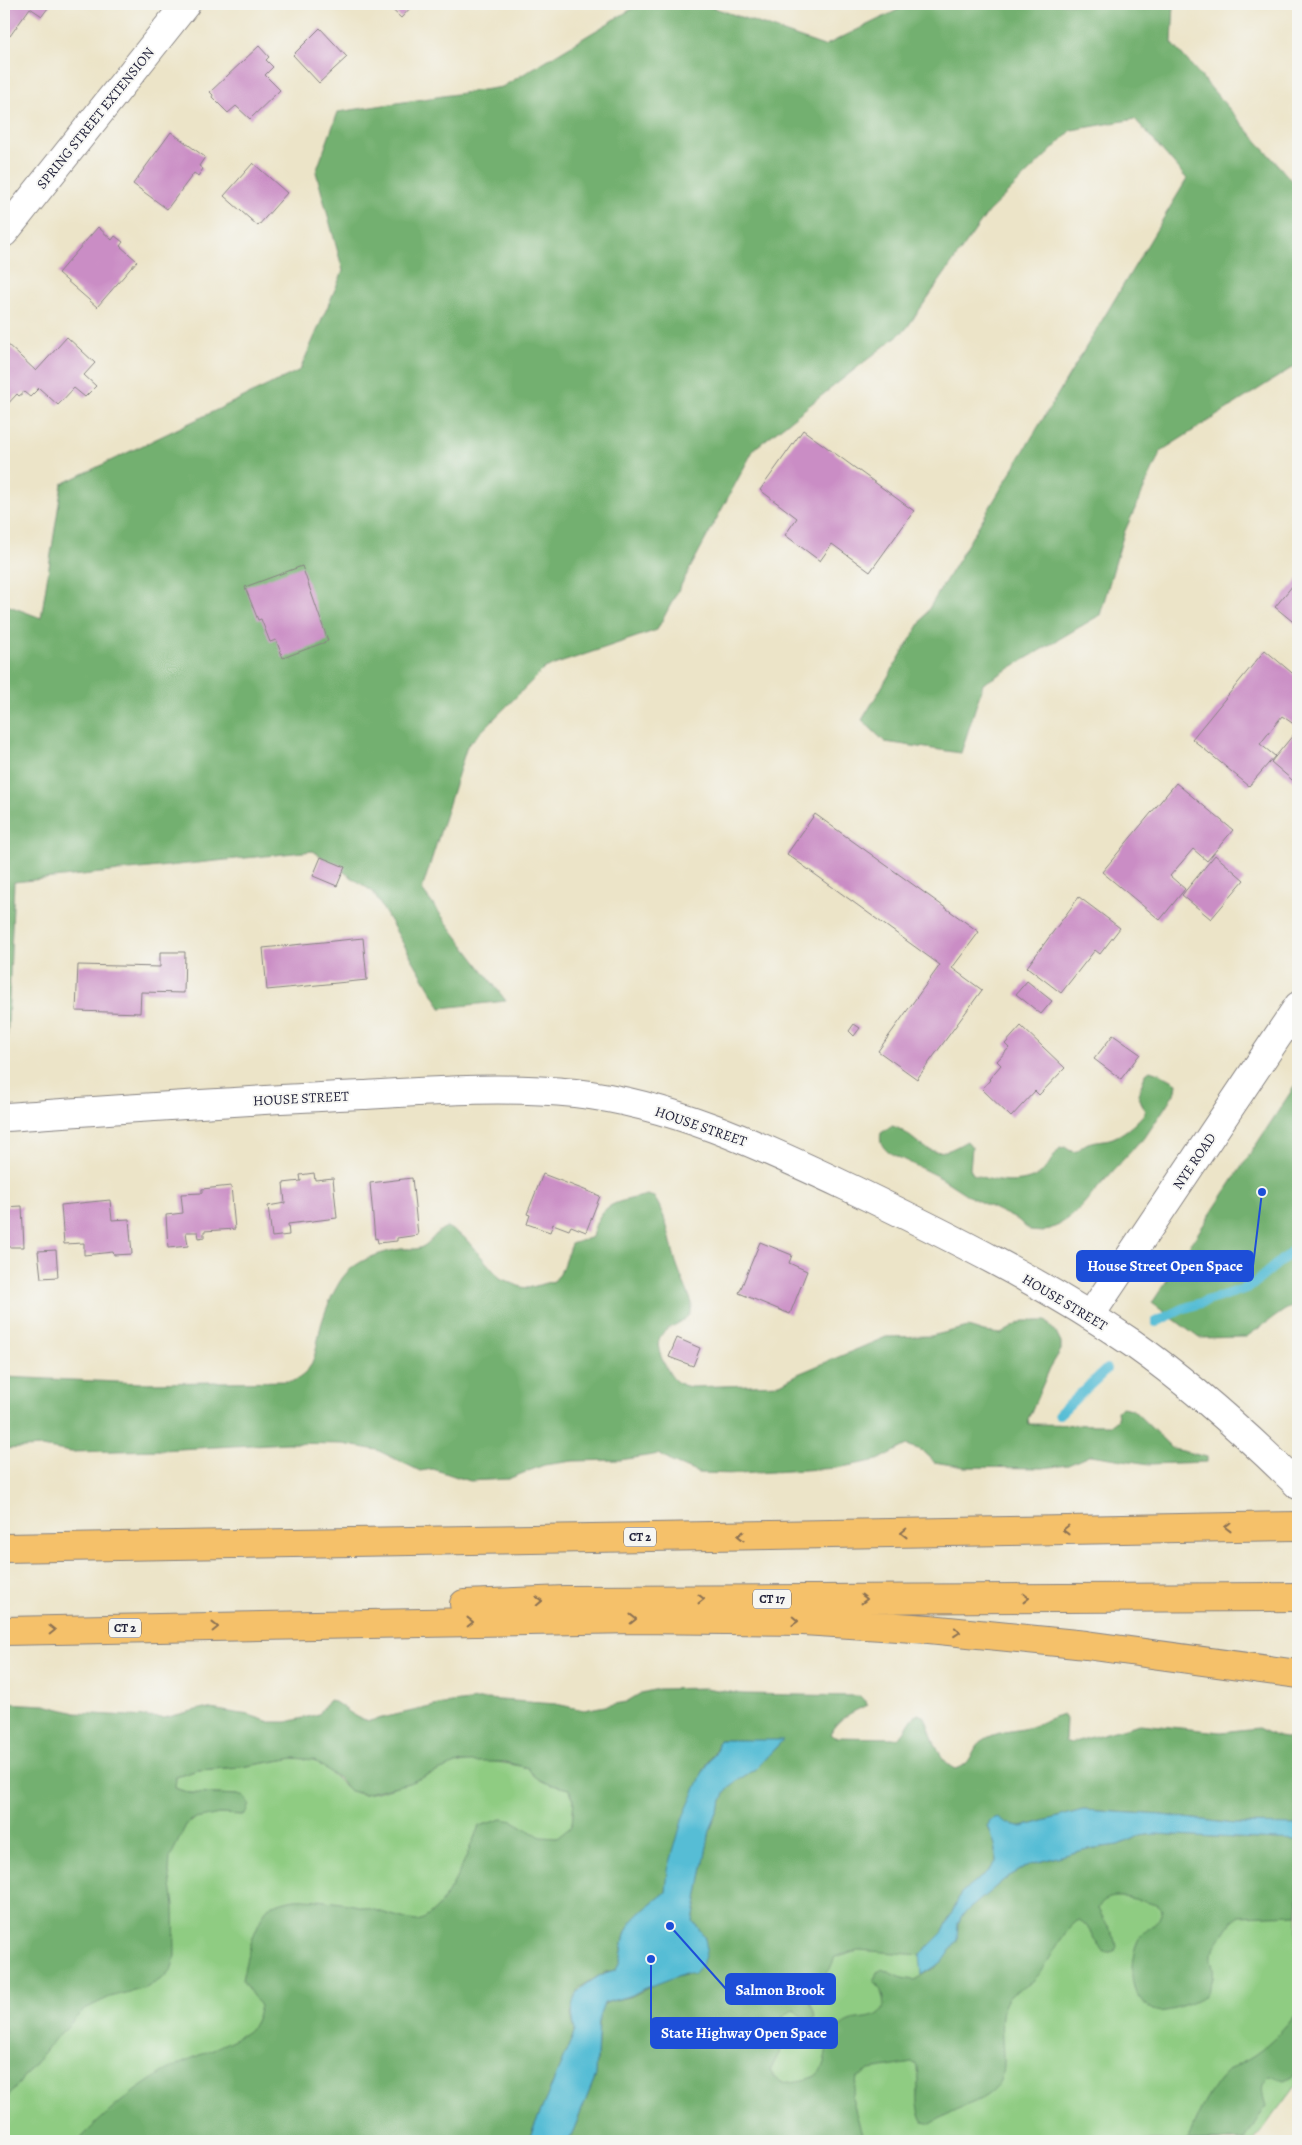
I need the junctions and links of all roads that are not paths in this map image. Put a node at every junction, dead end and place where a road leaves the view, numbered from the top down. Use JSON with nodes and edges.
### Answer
{"nodes":[{"id":1,"x":186,"y":4,"type":"edge"},
{"id":2,"x":4,"y":233,"type":"edge"},
{"id":3,"x":1298,"y":1006,"type":"edge"},
{"id":4,"x":4,"y":1117,"type":"edge"},
{"id":5,"x":1090,"y":1316,"type":"junction"},
{"id":6,"x":1298,"y":1485,"type":"edge"},
{"id":7,"x":1288,"y":1526,"type":"edge"},
{"id":8,"x":4,"y":1548,"type":"edge"},
{"id":9,"x":1298,"y":1598,"type":"edge"},
{"id":10,"x":246,"y":1626,"type":"junction"},
{"id":11,"x":4,"y":1631,"type":"edge"},
{"id":12,"x":1298,"y":1674,"type":"edge"}],
"edges":[{"from":1,"to":2,"type":"street","name":"SPRING STREET EXTENSION"},
{"from":3,"to":5,"type":"street","name":"NYE ROAD"},
{"from":4,"to":5,"type":"street","name":"HOUSE STREET"},
{"from":5,"to":6,"type":"street","name":"HOUSE STREET"},
{"from":7,"to":8,"type":"highway","number":"CT 2","one_way":true},
{"from":10,"to":9,"type":"highway","number":"CT 17","one_way":true},
{"from":11,"to":10,"type":"highway","number":"CT 2","one_way":true},
{"from":10,"to":12,"type":"highway","number":"CT 2","one_way":true}]}
